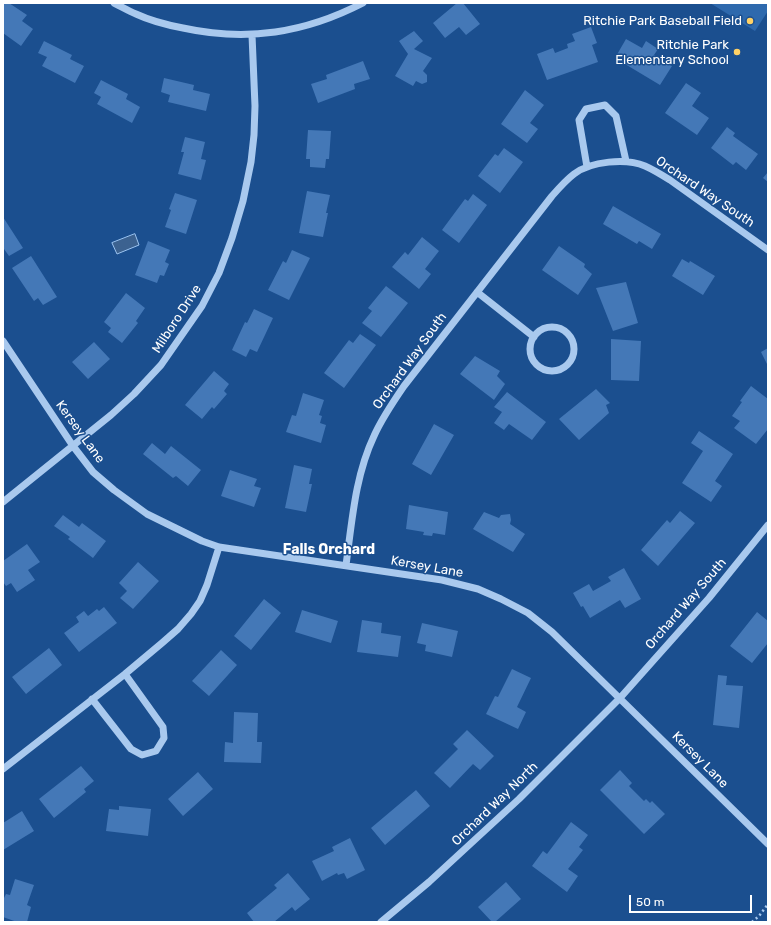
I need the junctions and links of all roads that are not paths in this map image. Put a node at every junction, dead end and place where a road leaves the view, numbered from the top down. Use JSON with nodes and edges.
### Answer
{"nodes":[{"id":1,"x":114,"y":3,"type":"edge"},
{"id":2,"x":363,"y":3,"type":"edge"},
{"id":3,"x":252,"y":35,"type":"junction"},
{"id":4,"x":626,"y":162,"type":"junction"},
{"id":5,"x":587,"y":167,"type":"junction"},
{"id":6,"x":768,"y":250,"type":"edge"},
{"id":7,"x":477,"y":292,"type":"junction"},
{"id":8,"x":534,"y":337,"type":"junction"},
{"id":9,"x":3,"y":341,"type":"edge"},
{"id":10,"x":73,"y":446,"type":"junction"},
{"id":11,"x":3,"y":502,"type":"edge"},
{"id":12,"x":768,"y":525,"type":"edge"},
{"id":13,"x":219,"y":547,"type":"junction"},
{"id":14,"x":346,"y":565,"type":"junction"},
{"id":15,"x":125,"y":674,"type":"junction"},
{"id":16,"x":620,"y":698,"type":"junction"},
{"id":17,"x":92,"y":699,"type":"junction"},
{"id":18,"x":3,"y":769,"type":"edge"},
{"id":19,"x":768,"y":844,"type":"edge"},
{"id":20,"x":381,"y":922,"type":"edge"}],
"edges":[{"from":1,"to":3,"type":"street"},
{"from":2,"to":3,"type":"street"},
{"from":3,"to":10,"type":"street","name":"Milboro Drive"},
{"from":4,"to":5,"type":"street","name":"Orchard Way South"},
{"from":4,"to":5,"type":"street"},
{"from":4,"to":6,"type":"street","name":"Orchard Way South"},
{"from":5,"to":7,"type":"street","name":"Orchard Way South"},
{"from":7,"to":8,"type":"street"},
{"from":7,"to":14,"type":"street","name":"Orchard Way South"},
{"from":8,"to":8,"type":"street"},
{"from":9,"to":10,"type":"street","name":"Kersey Lane"},
{"from":10,"to":11,"type":"street","name":"Milboro Drive"},
{"from":10,"to":13,"type":"street","name":"Kersey Lane"},
{"from":12,"to":16,"type":"street","name":"Orchard Way South"},
{"from":13,"to":14,"type":"street","name":"Kersey Lane"},
{"from":13,"to":15,"type":"street"},
{"from":14,"to":16,"type":"street","name":"Kersey Lane"},
{"from":15,"to":17,"type":"street"},
{"from":15,"to":17,"type":"street"},
{"from":16,"to":19,"type":"street","name":"Kersey Lane"},
{"from":16,"to":20,"type":"street","name":"Orchard Way North"},
{"from":17,"to":18,"type":"street"}]}
